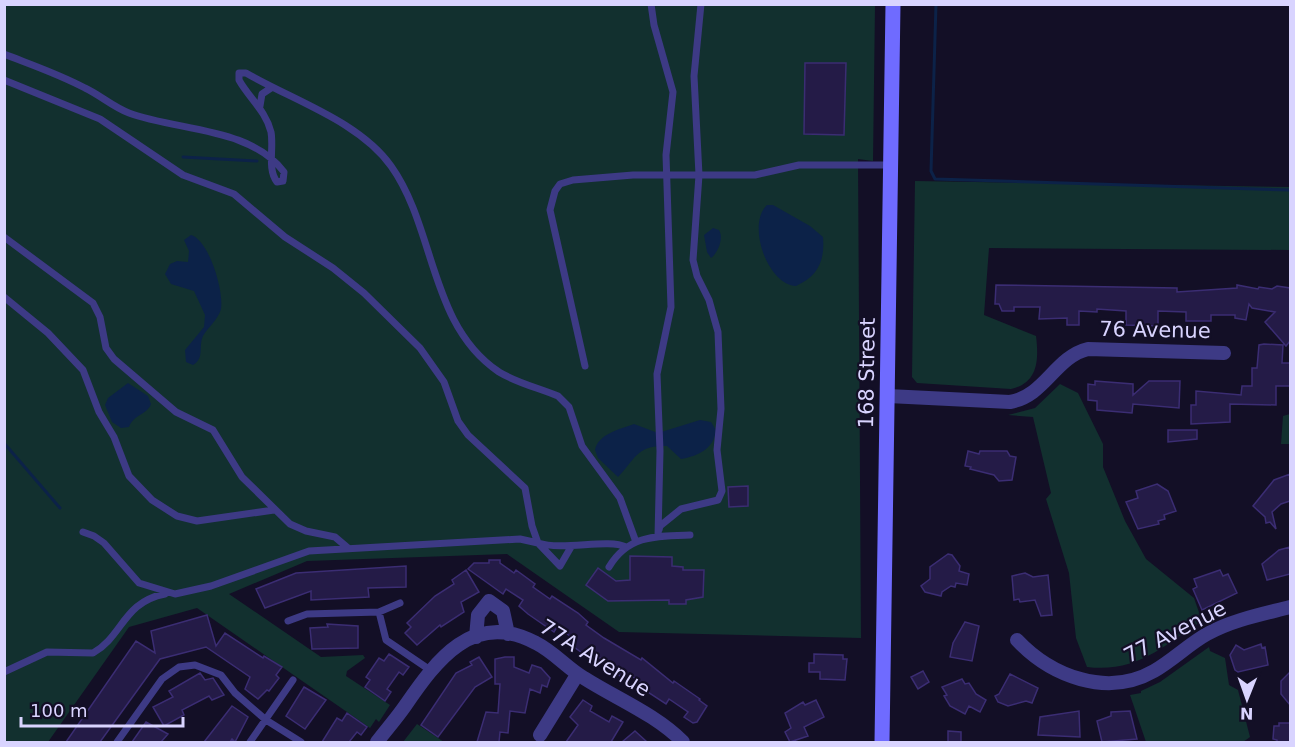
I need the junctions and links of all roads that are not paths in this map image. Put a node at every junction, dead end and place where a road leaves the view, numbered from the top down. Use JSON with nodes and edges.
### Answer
{"nodes":[{"id":1,"x":651,"y":4,"type":"edge"},
{"id":2,"x":701,"y":4,"type":"edge"},
{"id":3,"x":893,"y":4,"type":"edge"},
{"id":4,"x":4,"y":54,"type":"edge"},
{"id":5,"x":4,"y":80,"type":"edge"},
{"id":6,"x":271,"y":88,"type":"junction"},
{"id":7,"x":260,"y":109,"type":"junction"},
{"id":8,"x":272,"y":141,"type":"junction"},
{"id":9,"x":257,"y":149,"type":"junction"},
{"id":10,"x":891,"y":165,"type":"junction"},
{"id":11,"x":668,"y":174,"type":"junction"},
{"id":12,"x":699,"y":175,"type":"junction"},
{"id":13,"x":4,"y":237,"type":"edge"},
{"id":14,"x":4,"y":297,"type":"edge"},
{"id":15,"x":1224,"y":353,"type":"dead end"},
{"id":16,"x":585,"y":366,"type":"dead end"},
{"id":17,"x":888,"y":396,"type":"junction"},
{"id":18,"x":274,"y":510,"type":"junction"},
{"id":19,"x":82,"y":532,"type":"dead end"},
{"id":20,"x":658,"y":533,"type":"junction"},
{"id":21,"x":690,"y":535,"type":"dead end"},
{"id":22,"x":636,"y":542,"type":"junction"},
{"id":23,"x":538,"y":543,"type":"junction"},
{"id":24,"x":570,"y":547,"type":"junction"},
{"id":25,"x":626,"y":547,"type":"junction"},
{"id":26,"x":348,"y":548,"type":"junction"},
{"id":27,"x":609,"y":567,"type":"dead end"},
{"id":28,"x":168,"y":594,"type":"junction"},
{"id":29,"x":400,"y":603,"type":"dead end"},
{"id":30,"x":1290,"y":607,"type":"edge"},
{"id":31,"x":379,"y":612,"type":"junction"},
{"id":32,"x":288,"y":621,"type":"dead end"},
{"id":33,"x":508,"y":634,"type":"junction"},
{"id":34,"x":476,"y":637,"type":"junction"},
{"id":35,"x":1017,"y":640,"type":"dead end"},
{"id":36,"x":4,"y":670,"type":"edge"},
{"id":37,"x":430,"y":670,"type":"junction"},
{"id":38,"x":577,"y":675,"type":"junction"},
{"id":39,"x":293,"y":680,"type":"dead end"},
{"id":40,"x":266,"y":720,"type":"junction"},
{"id":41,"x":540,"y":735,"type":"dead end"},
{"id":42,"x":117,"y":742,"type":"edge"},
{"id":43,"x":250,"y":742,"type":"edge"},
{"id":44,"x":302,"y":742,"type":"edge"},
{"id":45,"x":377,"y":742,"type":"edge"},
{"id":46,"x":683,"y":742,"type":"edge"},
{"id":47,"x":882,"y":742,"type":"edge"}],
"edges":[{"from":1,"to":11,"type":"lane"},
{"from":2,"to":12,"type":"lane"},
{"from":3,"to":10,"type":"main road","name":"168 Street"},
{"from":4,"to":9,"type":"lane"},
{"from":5,"to":23,"type":"lane"},
{"from":6,"to":7,"type":"lane"},
{"from":6,"to":7,"type":"lane"},
{"from":6,"to":22,"type":"lane"},
{"from":7,"to":8,"type":"lane"},
{"from":8,"to":9,"type":"lane"},
{"from":8,"to":9,"type":"lane"},
{"from":10,"to":12,"type":"lane"},
{"from":10,"to":17,"type":"main road","name":"168 Street"},
{"from":11,"to":12,"type":"lane"},
{"from":11,"to":16,"type":"lane"},
{"from":11,"to":20,"type":"lane"},
{"from":12,"to":20,"type":"lane"},
{"from":13,"to":18,"type":"lane"},
{"from":14,"to":18,"type":"lane"},
{"from":15,"to":17,"type":"street","name":"76 Avenue"},
{"from":17,"to":47,"type":"main road","name":"168 Street"},
{"from":18,"to":26,"type":"lane"},
{"from":19,"to":28,"type":"lane"},
{"from":20,"to":21,"type":"lane"},
{"from":20,"to":22,"type":"lane"},
{"from":22,"to":25,"type":"lane"},
{"from":23,"to":24,"type":"lane"},
{"from":23,"to":24,"type":"lane"},
{"from":23,"to":26,"type":"lane"},
{"from":24,"to":25,"type":"lane"},
{"from":25,"to":27,"type":"lane"},
{"from":26,"to":28,"type":"lane"},
{"from":28,"to":36,"type":"lane"},
{"from":29,"to":31,"type":"lane"},
{"from":30,"to":35,"type":"street","name":"77 Avenue"},
{"from":31,"to":32,"type":"lane"},
{"from":31,"to":37,"type":"lane"},
{"from":33,"to":34,"type":"street","name":"77A Avenue"},
{"from":33,"to":34,"type":"street"},
{"from":33,"to":38,"type":"street","name":"77A Avenue"},
{"from":34,"to":37,"type":"street"},
{"from":37,"to":45,"type":"street"},
{"from":38,"to":41,"type":"street"},
{"from":38,"to":46,"type":"street","name":"77A Avenue"},
{"from":39,"to":40,"type":"lane"},
{"from":40,"to":42,"type":"lane"},
{"from":40,"to":43,"type":"lane"},
{"from":40,"to":44,"type":"lane"}]}
